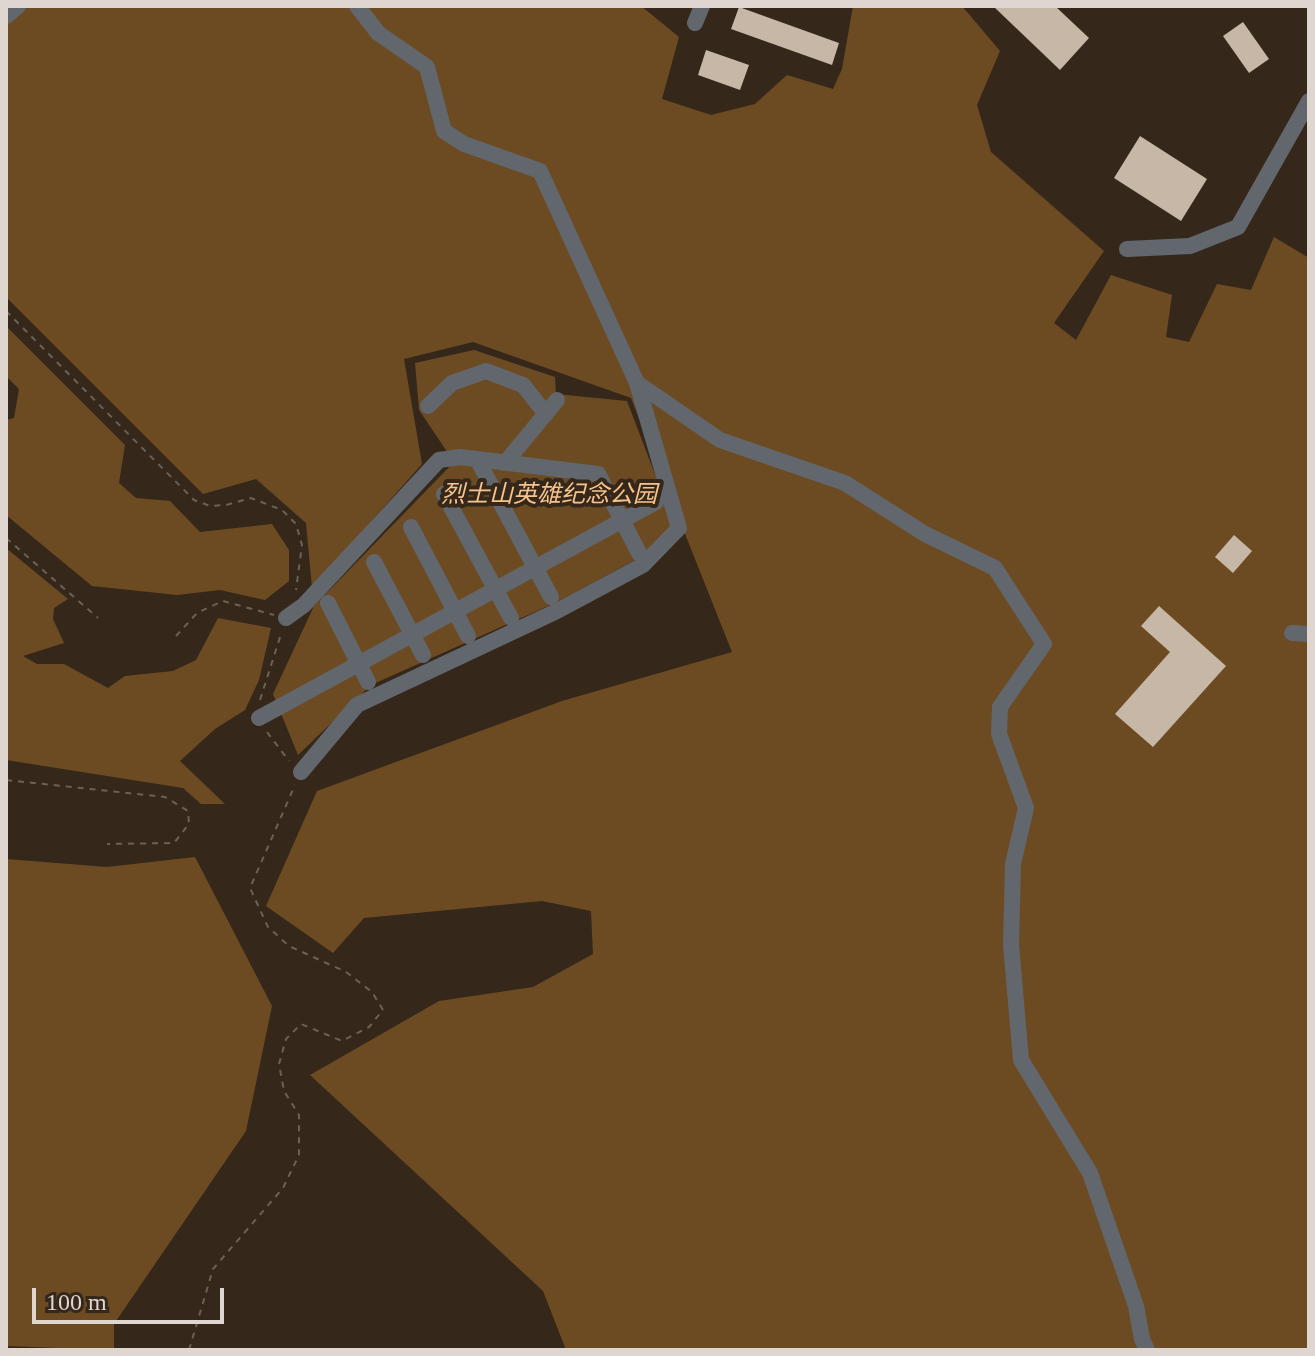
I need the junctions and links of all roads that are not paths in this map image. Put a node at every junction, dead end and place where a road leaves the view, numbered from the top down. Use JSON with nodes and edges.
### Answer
{"nodes":[{"id":1,"x":18,"y":6,"type":"edge"},
{"id":2,"x":357,"y":6,"type":"edge"},
{"id":3,"x":702,"y":6,"type":"edge"},
{"id":4,"x":6,"y":16,"type":"edge"},
{"id":5,"x":695,"y":23,"type":"dead end"},
{"id":6,"x":1309,"y":101,"type":"edge"},
{"id":7,"x":1127,"y":249,"type":"dead end"},
{"id":8,"x":637,"y":383,"type":"junction"},
{"id":9,"x":557,"y":400,"type":"dead end"},
{"id":10,"x":428,"y":406,"type":"dead end"},
{"id":11,"x":546,"y":414,"type":"junction"},
{"id":12,"x":477,"y":459,"type":"junction"},
{"id":13,"x":505,"y":463,"type":"junction"},
{"id":14,"x":444,"y":494,"type":"dead end"},
{"id":15,"x":656,"y":502,"type":"dead end"},
{"id":16,"x":622,"y":520,"type":"junction"},
{"id":17,"x":411,"y":527,"type":"dead end"},
{"id":18,"x":639,"y":553,"type":"dead end"},
{"id":19,"x":374,"y":562,"type":"dead end"},
{"id":20,"x":535,"y":567,"type":"junction"},
{"id":21,"x":495,"y":589,"type":"junction"},
{"id":22,"x":551,"y":597,"type":"dead end"},
{"id":23,"x":328,"y":603,"type":"dead end"},
{"id":24,"x":455,"y":610,"type":"junction"},
{"id":25,"x":286,"y":618,"type":"road end"},
{"id":26,"x":511,"y":618,"type":"dead end"},
{"id":27,"x":412,"y":634,"type":"junction"},
{"id":28,"x":468,"y":636,"type":"dead end"},
{"id":29,"x":423,"y":655,"type":"dead end"},
{"id":30,"x":358,"y":663,"type":"junction"},
{"id":31,"x":368,"y":682,"type":"dead end"},
{"id":32,"x":259,"y":718,"type":"road end"},
{"id":33,"x":301,"y":772,"type":"road end"},
{"id":34,"x":1147,"y":1350,"type":"edge"}],
"edges":[{"from":1,"to":4,"type":"street"},
{"from":2,"to":8,"type":"street"},
{"from":3,"to":5,"type":"street"},
{"from":6,"to":7,"type":"street"},
{"from":8,"to":33,"type":"street"},
{"from":8,"to":34,"type":"street"},
{"from":9,"to":11,"type":"street"},
{"from":10,"to":11,"type":"street"},
{"from":11,"to":13,"type":"street"},
{"from":12,"to":13,"type":"street"},
{"from":12,"to":20,"type":"street"},
{"from":12,"to":25,"type":"street"},
{"from":13,"to":16,"type":"street"},
{"from":14,"to":21,"type":"street"},
{"from":15,"to":16,"type":"street"},
{"from":16,"to":18,"type":"street"},
{"from":16,"to":20,"type":"street"},
{"from":17,"to":24,"type":"street"},
{"from":19,"to":27,"type":"street"},
{"from":20,"to":21,"type":"street"},
{"from":20,"to":22,"type":"street"},
{"from":21,"to":24,"type":"street"},
{"from":21,"to":26,"type":"street"},
{"from":23,"to":30,"type":"street"},
{"from":24,"to":27,"type":"street"},
{"from":24,"to":28,"type":"street"},
{"from":27,"to":29,"type":"street"},
{"from":27,"to":30,"type":"street"},
{"from":30,"to":31,"type":"street"},
{"from":30,"to":32,"type":"street"}]}
